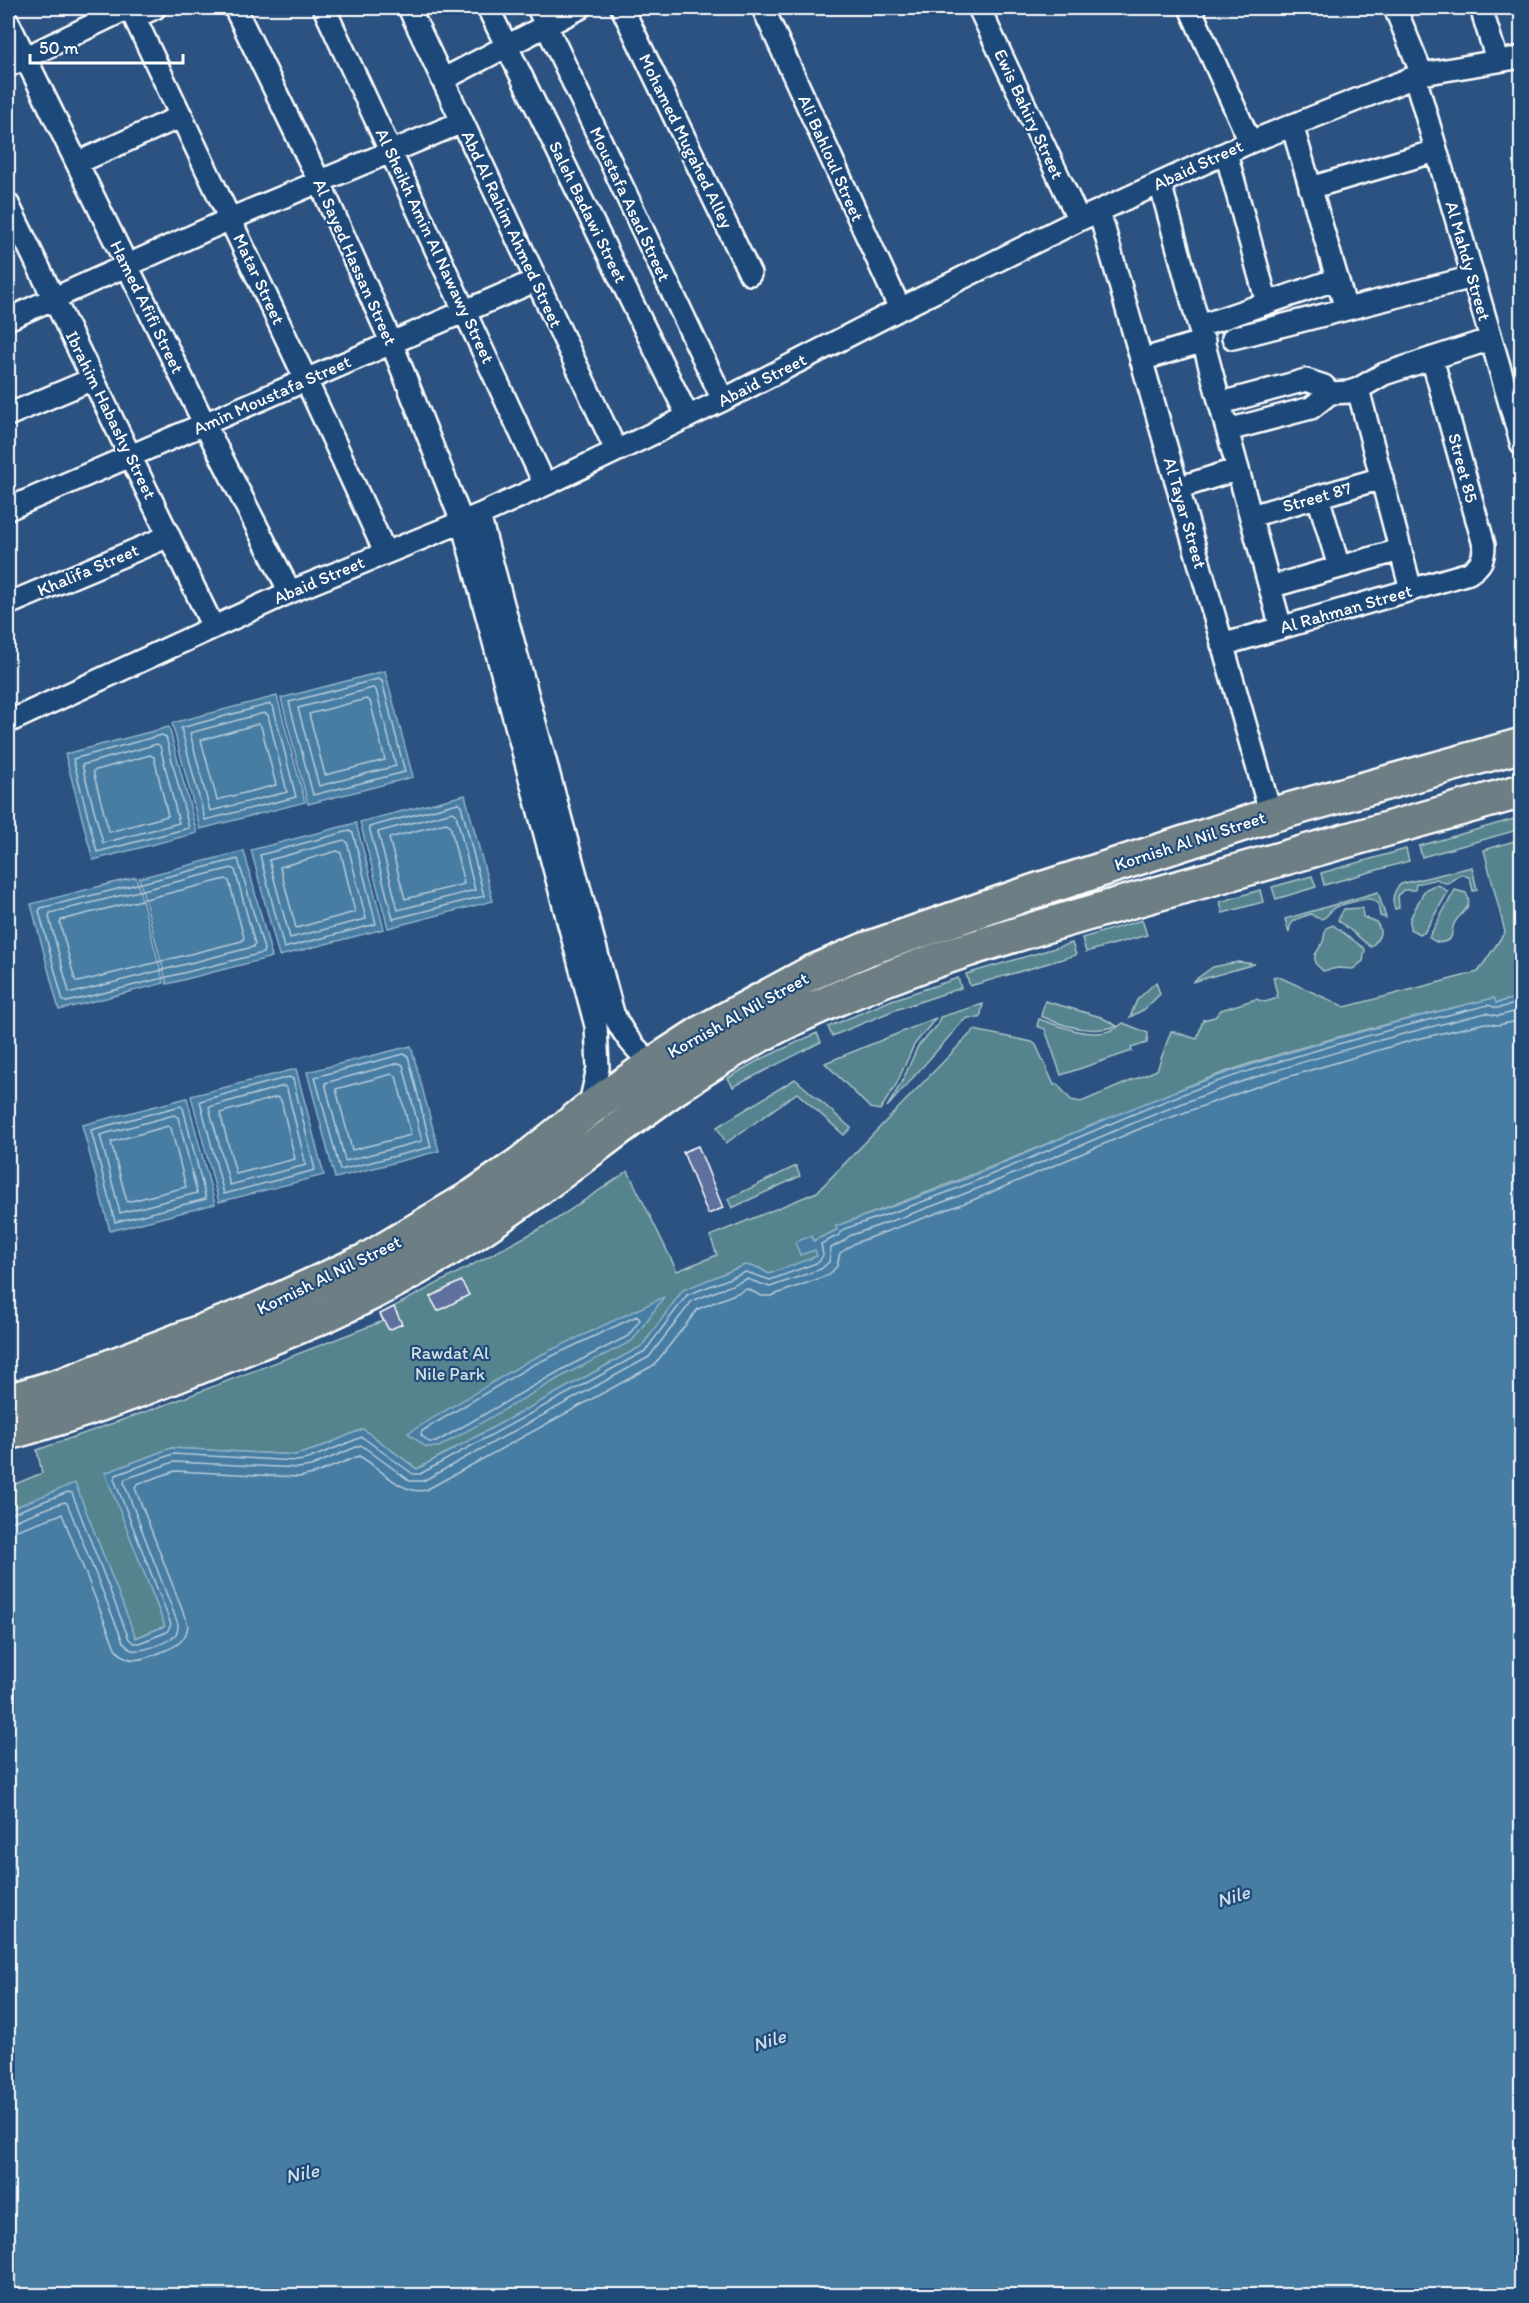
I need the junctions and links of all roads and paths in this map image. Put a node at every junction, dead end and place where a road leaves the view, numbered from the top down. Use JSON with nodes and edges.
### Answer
{"nodes":[{"id":1,"x":155,"y":8,"type":"edge"},
{"id":2,"x":235,"y":8,"type":"edge"},
{"id":3,"x":324,"y":8,"type":"edge"},
{"id":4,"x":409,"y":8,"type":"edge"},
{"id":5,"x":488,"y":8,"type":"edge"},
{"id":6,"x":579,"y":8,"type":"edge"},
{"id":7,"x":622,"y":8,"type":"edge"},
{"id":8,"x":763,"y":8,"type":"edge"},
{"id":9,"x":980,"y":8,"type":"edge"},
{"id":10,"x":1190,"y":8,"type":"edge"},
{"id":11,"x":1395,"y":8,"type":"edge"},
{"id":12,"x":1481,"y":8,"type":"edge"},
{"id":13,"x":131,"y":11,"type":"edge"},
{"id":14,"x":542,"y":16,"type":"edge"},
{"id":15,"x":8,"y":22,"type":"edge"},
{"id":16,"x":507,"y":46,"type":"junction"},
{"id":17,"x":1521,"y":57,"type":"edge"},
{"id":18,"x":1497,"y":60,"type":"junction"},
{"id":19,"x":17,"y":62,"type":"edge"},
{"id":20,"x":1418,"y":75,"type":"junction"},
{"id":21,"x":442,"y":80,"type":"junction"},
{"id":22,"x":182,"y":116,"type":"junction"},
{"id":23,"x":462,"y":122,"type":"junction"},
{"id":24,"x":1292,"y":125,"type":"junction"},
{"id":25,"x":1250,"y":142,"type":"junction"},
{"id":26,"x":1436,"y":151,"type":"junction"},
{"id":27,"x":391,"y":152,"type":"junction"},
{"id":28,"x":1226,"y":153,"type":"junction"},
{"id":29,"x":77,"y":163,"type":"junction"},
{"id":30,"x":320,"y":183,"type":"junction"},
{"id":31,"x":1161,"y":183,"type":"junction"},
{"id":32,"x":1310,"y":188,"type":"junction"},
{"id":33,"x":8,"y":204,"type":"edge"},
{"id":34,"x":1099,"y":211,"type":"junction"},
{"id":35,"x":230,"y":219,"type":"junction"},
{"id":36,"x":1080,"y":220,"type":"junction"},
{"id":37,"x":13,"y":227,"type":"edge"},
{"id":38,"x":126,"y":264,"type":"junction"},
{"id":39,"x":750,"y":274,"type":"dead end"},
{"id":40,"x":1473,"y":277,"type":"junction"},
{"id":41,"x":1336,"y":279,"type":"junction"},
{"id":42,"x":537,"y":280,"type":"junction"},
{"id":43,"x":54,"y":299,"type":"junction"},
{"id":44,"x":1267,"y":303,"type":"junction"},
{"id":45,"x":900,"y":309,"type":"junction"},
{"id":46,"x":1346,"y":309,"type":"junction"},
{"id":47,"x":466,"y":313,"type":"junction"},
{"id":48,"x":8,"y":319,"type":"edge"},
{"id":49,"x":1202,"y":333,"type":"junction"},
{"id":50,"x":1233,"y":338,"type":"dead end"},
{"id":51,"x":1491,"y":339,"type":"junction"},
{"id":52,"x":392,"y":344,"type":"junction"},
{"id":53,"x":1432,"y":358,"type":"junction"},
{"id":54,"x":1141,"y":360,"type":"junction"},
{"id":55,"x":93,"y":378,"type":"junction"},
{"id":56,"x":306,"y":380,"type":"junction"},
{"id":57,"x":1358,"y":389,"type":"junction"},
{"id":58,"x":1330,"y":393,"type":"junction"},
{"id":59,"x":723,"y":400,"type":"junction"},
{"id":60,"x":1221,"y":403,"type":"junction"},
{"id":61,"x":8,"y":415,"type":"edge"},
{"id":62,"x":688,"y":417,"type":"junction"},
{"id":63,"x":205,"y":425,"type":"junction"},
{"id":64,"x":1228,"y":430,"type":"junction"},
{"id":65,"x":1521,"y":445,"type":"edge"},
{"id":66,"x":616,"y":450,"type":"junction"},
{"id":67,"x":131,"y":457,"type":"junction"},
{"id":68,"x":1238,"y":469,"type":"junction"},
{"id":69,"x":1382,"y":478,"type":"junction"},
{"id":70,"x":545,"y":485,"type":"junction"},
{"id":71,"x":1178,"y":488,"type":"junction"},
{"id":72,"x":1318,"y":497,"type":"junction"},
{"id":73,"x":8,"y":509,"type":"edge"},
{"id":74,"x":1251,"y":516,"type":"junction"},
{"id":75,"x":471,"y":518,"type":"junction"},
{"id":76,"x":170,"y":536,"type":"junction"},
{"id":77,"x":1400,"y":550,"type":"junction"},
{"id":78,"x":385,"y":552,"type":"junction"},
{"id":79,"x":1339,"y":567,"type":"junction"},
{"id":80,"x":1469,"y":573,"type":"joint"},
{"id":81,"x":1270,"y":587,"type":"junction"},
{"id":82,"x":1411,"y":590,"type":"junction"},
{"id":83,"x":290,"y":592,"type":"junction"},
{"id":84,"x":8,"y":604,"type":"edge"},
{"id":85,"x":213,"y":627,"type":"junction"},
{"id":86,"x":1281,"y":628,"type":"junction"},
{"id":87,"x":1222,"y":645,"type":"junction"},
{"id":88,"x":8,"y":722,"type":"edge"},
{"id":89,"x":1521,"y":745,"type":"edge"},
{"id":90,"x":1521,"y":791,"type":"edge"},
{"id":91,"x":1271,"y":815,"type":"junction"},
{"id":92,"x":653,"y":1064,"type":"junction"},
{"id":93,"x":589,"y":1109,"type":"junction"},
{"id":94,"x":8,"y":1401,"type":"edge"},
{"id":95,"x":8,"y":1432,"type":"edge"}],
"edges":[{"from":1,"to":13,"type":"street"},
{"from":2,"to":30,"type":"street","name":"Al Sayed Hassan Street"},
{"from":3,"to":27,"type":"street","name":"Al Sheikh Amin Al Nawawy Street"},
{"from":4,"to":21,"type":"street","name":"Abd Al Rahim Ahmed Street"},
{"from":5,"to":16,"type":"street","name":"Saleh Badawi Street"},
{"from":6,"to":14,"type":"street"},
{"from":7,"to":39,"type":"street","name":"Mohamed Mugahed Alley"},
{"from":8,"to":45,"type":"street","name":"Ali Bahloul Street"},
{"from":9,"to":36,"type":"street","name":"Ewis Bahiry Street"},
{"from":10,"to":25,"type":"street"},
{"from":11,"to":20,"type":"street","name":"Al Mahdy Street"},
{"from":12,"to":18,"type":"street"},
{"from":13,"to":19,"type":"street"},
{"from":13,"to":22,"type":"street","name":"Matar Street"},
{"from":14,"to":16,"type":"street"},
{"from":14,"to":59,"type":"street","name":"Moustafa Asad Street"},
{"from":15,"to":19,"type":"street","name":"Hamed Afifi Street"},
{"from":16,"to":21,"type":"street"},
{"from":16,"to":62,"type":"street","name":"Saleh Badawi Street"},
{"from":17,"to":18,"type":"street","name":"Abaid Street"},
{"from":18,"to":20,"type":"street","name":"Abaid Street"},
{"from":19,"to":29,"type":"street","name":"Hamed Afifi Street"},
{"from":20,"to":24,"type":"street","name":"Abaid Street"},
{"from":20,"to":26,"type":"street","name":"Al Mahdy Street"},
{"from":21,"to":23,"type":"street","name":"Abd Al Rahim Ahmed Street"},
{"from":22,"to":29,"type":"street"},
{"from":22,"to":35,"type":"street","name":"Matar Street"},
{"from":23,"to":27,"type":"street"},
{"from":23,"to":42,"type":"street","name":"Abd Al Rahim Ahmed Street"},
{"from":24,"to":25,"type":"street","name":"Abaid Street"},
{"from":24,"to":32,"type":"street"},
{"from":25,"to":28,"type":"street","name":"Abaid Street"},
{"from":26,"to":32,"type":"street"},
{"from":26,"to":40,"type":"street","name":"Al Mahdy Street"},
{"from":27,"to":30,"type":"street"},
{"from":27,"to":47,"type":"street","name":"Al Sheikh Amin Al Nawawy Street"},
{"from":28,"to":31,"type":"street","name":"Abaid Street"},
{"from":28,"to":44,"type":"street"},
{"from":29,"to":38,"type":"street","name":"Hamed Afifi Street"},
{"from":30,"to":35,"type":"street"},
{"from":30,"to":52,"type":"street","name":"Al Sayed Hassan Street"},
{"from":31,"to":34,"type":"street","name":"Abaid Street"},
{"from":31,"to":49,"type":"street"},
{"from":32,"to":41,"type":"street"},
{"from":33,"to":37,"type":"street","name":"Ibrahim Habashy Street"},
{"from":34,"to":36,"type":"street","name":"Abaid Street"},
{"from":34,"to":54,"type":"street","name":"Al Tayar Street"},
{"from":35,"to":38,"type":"street"},
{"from":35,"to":56,"type":"street","name":"Matar Street"},
{"from":36,"to":45,"type":"street","name":"Abaid Street"},
{"from":37,"to":43,"type":"street","name":"Ibrahim Habashy Street"},
{"from":38,"to":43,"type":"street"},
{"from":38,"to":63,"type":"street","name":"Hamed Afifi Street"},
{"from":40,"to":46,"type":"street"},
{"from":40,"to":51,"type":"street","name":"Al Mahdy Street"},
{"from":41,"to":44,"type":"street"},
{"from":41,"to":46,"type":"street"},
{"from":42,"to":47,"type":"street","name":"Amin Moustafa Street"},
{"from":42,"to":66,"type":"street","name":"Abd Al Rahim Ahmed Street"},
{"from":43,"to":48,"type":"street"},
{"from":43,"to":55,"type":"street","name":"Ibrahim Habashy Street"},
{"from":44,"to":49,"type":"street"},
{"from":45,"to":59,"type":"street","name":"Abaid Street"},
{"from":46,"to":50,"type":"street"},
{"from":47,"to":52,"type":"street","name":"Amin Moustafa Street"},
{"from":47,"to":70,"type":"street","name":"Al Sheikh Amin Al Nawawy Street"},
{"from":49,"to":54,"type":"street"},
{"from":49,"to":60,"type":"street"},
{"from":51,"to":53,"type":"street"},
{"from":51,"to":65,"type":"street","name":"Al Mahdy Street"},
{"from":52,"to":56,"type":"street","name":"Amin Moustafa Street"},
{"from":52,"to":75,"type":"street","name":"Al Sayed Hassan Street"},
{"from":53,"to":57,"type":"street"},
{"from":53,"to":80,"type":"street","name":"Street 85"},
{"from":54,"to":71,"type":"street","name":"Al Tayar Street"},
{"from":55,"to":61,"type":"street"},
{"from":55,"to":67,"type":"street","name":"Ibrahim Habashy Street"},
{"from":56,"to":63,"type":"street","name":"Amin Moustafa Street"},
{"from":56,"to":78,"type":"street","name":"Matar Street"},
{"from":57,"to":58,"type":"street"},
{"from":57,"to":69,"type":"street"},
{"from":58,"to":60,"type":"street"},
{"from":58,"to":64,"type":"street"},
{"from":59,"to":62,"type":"street","name":"Abaid Street"},
{"from":60,"to":64,"type":"street"},
{"from":62,"to":66,"type":"street","name":"Abaid Street"},
{"from":63,"to":67,"type":"street","name":"Amin Moustafa Street"},
{"from":63,"to":83,"type":"street","name":"Hamed Afifi Street"},
{"from":64,"to":68,"type":"street"},
{"from":66,"to":70,"type":"street","name":"Abaid Street"},
{"from":67,"to":73,"type":"street","name":"Amin Moustafa Street"},
{"from":67,"to":76,"type":"street","name":"Ibrahim Habashy Street"},
{"from":68,"to":71,"type":"street"},
{"from":68,"to":74,"type":"street"},
{"from":69,"to":72,"type":"street","name":"Street 87"},
{"from":69,"to":77,"type":"street"},
{"from":70,"to":75,"type":"street","name":"Abaid Street"},
{"from":71,"to":87,"type":"street","name":"Al Tayar Street"},
{"from":72,"to":74,"type":"street","name":"Street 87"},
{"from":72,"to":79,"type":"street"},
{"from":74,"to":81,"type":"street"},
{"from":75,"to":78,"type":"street","name":"Abaid Street"},
{"from":75,"to":92,"type":"street"},
{"from":75,"to":93,"type":"street"},
{"from":76,"to":84,"type":"street","name":"Khalifa Street"},
{"from":76,"to":85,"type":"street","name":"Ibrahim Habashy Street"},
{"from":77,"to":79,"type":"street"},
{"from":77,"to":82,"type":"street"},
{"from":78,"to":83,"type":"street","name":"Abaid Street"},
{"from":79,"to":81,"type":"street"},
{"from":80,"to":82,"type":"street","name":"Al Rahman Street"},
{"from":81,"to":86,"type":"street"},
{"from":82,"to":86,"type":"street","name":"Al Rahman Street"},
{"from":83,"to":85,"type":"street","name":"Abaid Street"},
{"from":85,"to":88,"type":"street","name":"Abaid Street"},
{"from":86,"to":87,"type":"street","name":"Al Rahman Street"},
{"from":87,"to":91,"type":"street","name":"Al Tayar Street"},
{"from":89,"to":91,"type":"highway","name":"Kornish Al Nil Street"},
{"from":90,"to":95,"type":"highway","name":"Kornish Al Nil Street"},
{"from":91,"to":92,"type":"highway","name":"Kornish Al Nil Street"},
{"from":92,"to":93,"type":"highway","name":"Kornish Al Nil Street"},
{"from":93,"to":94,"type":"highway","name":"Kornish Al Nil Street"}]}
